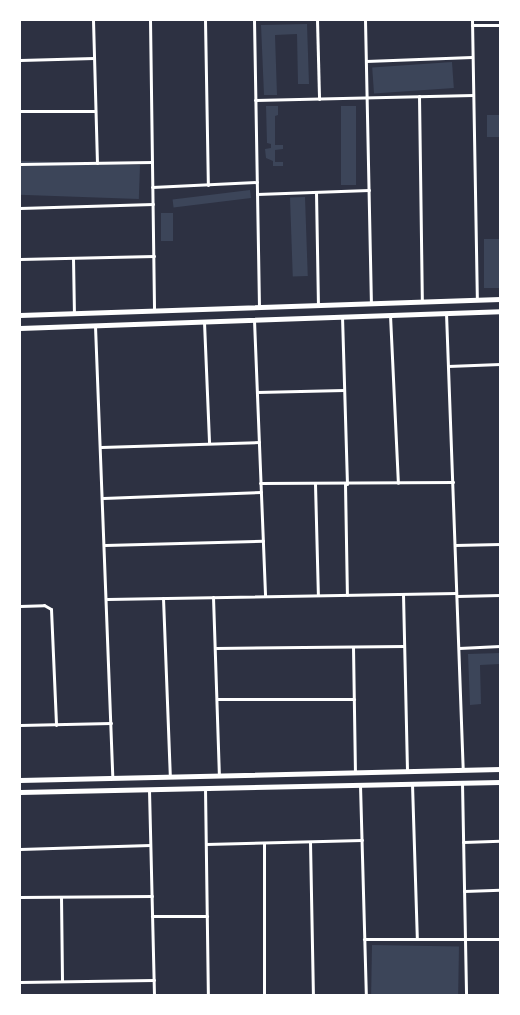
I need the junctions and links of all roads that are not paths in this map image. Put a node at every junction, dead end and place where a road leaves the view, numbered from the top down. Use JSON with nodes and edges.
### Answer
{"nodes":[{"id":1,"x":93,"y":20,"type":"edge"},
{"id":2,"x":150,"y":20,"type":"edge"},
{"id":3,"x":205,"y":20,"type":"edge"},
{"id":4,"x":254,"y":20,"type":"edge"},
{"id":5,"x":317,"y":20,"type":"edge"},
{"id":6,"x":365,"y":20,"type":"edge"},
{"id":7,"x":472,"y":20,"type":"edge"},
{"id":8,"x":500,"y":25,"type":"edge"},
{"id":9,"x":472,"y":26,"type":"junction"},
{"id":10,"x":472,"y":57,"type":"junction"},
{"id":11,"x":94,"y":58,"type":"junction"},
{"id":12,"x":20,"y":60,"type":"edge"},
{"id":13,"x":366,"y":61,"type":"junction"},
{"id":14,"x":473,"y":95,"type":"junction"},
{"id":15,"x":419,"y":96,"type":"junction"},
{"id":16,"x":367,"y":98,"type":"junction"},
{"id":17,"x":318,"y":99,"type":"junction"},
{"id":18,"x":256,"y":100,"type":"junction"},
{"id":19,"x":20,"y":111,"type":"edge"},
{"id":20,"x":95,"y":111,"type":"junction"},
{"id":21,"x":152,"y":162,"type":"junction"},
{"id":22,"x":97,"y":163,"type":"junction"},
{"id":23,"x":20,"y":164,"type":"edge"},
{"id":24,"x":257,"y":182,"type":"junction"},
{"id":25,"x":208,"y":185,"type":"junction"},
{"id":26,"x":152,"y":187,"type":"junction"},
{"id":27,"x":368,"y":190,"type":"junction"},
{"id":28,"x":316,"y":192,"type":"junction"},
{"id":29,"x":257,"y":194,"type":"junction"},
{"id":30,"x":153,"y":204,"type":"junction"},
{"id":31,"x":20,"y":208,"type":"edge"},
{"id":32,"x":154,"y":256,"type":"junction"},
{"id":33,"x":73,"y":258,"type":"junction"},
{"id":34,"x":20,"y":259,"type":"edge"},
{"id":35,"x":500,"y":299,"type":"edge"},
{"id":36,"x":477,"y":300,"type":"junction"},
{"id":37,"x":422,"y":302,"type":"junction"},
{"id":38,"x":371,"y":303,"type":"junction"},
{"id":39,"x":312,"y":306,"type":"junction"},
{"id":40,"x":318,"y":306,"type":"junction"},
{"id":41,"x":259,"y":307,"type":"junction"},
{"id":42,"x":154,"y":310,"type":"junction"},
{"id":43,"x":500,"y":311,"type":"edge"},
{"id":44,"x":74,"y":313,"type":"junction"},
{"id":45,"x":446,"y":314,"type":"junction"},
{"id":46,"x":20,"y":315,"type":"edge"},
{"id":47,"x":390,"y":315,"type":"junction"},
{"id":48,"x":342,"y":316,"type":"junction"},
{"id":49,"x":312,"y":317,"type":"junction"},
{"id":50,"x":254,"y":319,"type":"junction"},
{"id":51,"x":204,"y":321,"type":"junction"},
{"id":52,"x":95,"y":325,"type":"junction"},
{"id":53,"x":20,"y":328,"type":"edge"},
{"id":54,"x":500,"y":364,"type":"edge"},
{"id":55,"x":448,"y":366,"type":"junction"},
{"id":56,"x":344,"y":390,"type":"junction"},
{"id":57,"x":257,"y":392,"type":"junction"},
{"id":58,"x":259,"y":442,"type":"junction"},
{"id":59,"x":209,"y":443,"type":"junction"},
{"id":60,"x":101,"y":447,"type":"junction"},
{"id":61,"x":260,"y":482,"type":"junction"},
{"id":62,"x":453,"y":482,"type":"junction"},
{"id":63,"x":398,"y":483,"type":"junction"},
{"id":64,"x":315,"y":484,"type":"junction"},
{"id":65,"x":346,"y":484,"type":"junction"},
{"id":66,"x":261,"y":492,"type":"junction"},
{"id":67,"x":103,"y":498,"type":"junction"},
{"id":68,"x":263,"y":541,"type":"junction"},
{"id":69,"x":500,"y":544,"type":"edge"},
{"id":70,"x":105,"y":545,"type":"junction"},
{"id":71,"x":455,"y":545,"type":"junction"},
{"id":72,"x":402,"y":594,"type":"junction"},
{"id":73,"x":457,"y":594,"type":"junction"},
{"id":74,"x":318,"y":595,"type":"junction"},
{"id":75,"x":347,"y":595,"type":"junction"},
{"id":76,"x":500,"y":595,"type":"edge"},
{"id":77,"x":265,"y":596,"type":"junction"},
{"id":78,"x":214,"y":597,"type":"junction"},
{"id":79,"x":163,"y":598,"type":"junction"},
{"id":80,"x":107,"y":599,"type":"junction"},
{"id":81,"x":20,"y":606,"type":"edge"},
{"id":82,"x":404,"y":646,"type":"junction"},
{"id":83,"x":500,"y":646,"type":"edge"},
{"id":84,"x":352,"y":647,"type":"junction"},
{"id":85,"x":216,"y":648,"type":"junction"},
{"id":86,"x":459,"y":648,"type":"junction"},
{"id":87,"x":217,"y":699,"type":"junction"},
{"id":88,"x":354,"y":699,"type":"junction"},
{"id":89,"x":111,"y":723,"type":"junction"},
{"id":90,"x":20,"y":725,"type":"edge"},
{"id":91,"x":56,"y":725,"type":"junction"},
{"id":92,"x":500,"y":769,"type":"edge"},
{"id":93,"x":463,"y":770,"type":"junction"},
{"id":94,"x":407,"y":772,"type":"junction"},
{"id":95,"x":355,"y":773,"type":"junction"},
{"id":96,"x":247,"y":775,"type":"junction"},
{"id":97,"x":219,"y":776,"type":"junction"},
{"id":98,"x":170,"y":777,"type":"junction"},
{"id":99,"x":112,"y":778,"type":"junction"},
{"id":100,"x":20,"y":780,"type":"edge"},
{"id":101,"x":500,"y":782,"type":"edge"},
{"id":102,"x":462,"y":783,"type":"junction"},
{"id":103,"x":412,"y":784,"type":"junction"},
{"id":104,"x":360,"y":785,"type":"junction"},
{"id":105,"x":205,"y":788,"type":"junction"},
{"id":106,"x":247,"y":788,"type":"junction"},
{"id":107,"x":149,"y":790,"type":"junction"},
{"id":108,"x":20,"y":792,"type":"edge"},
{"id":109,"x":362,"y":840,"type":"junction"},
{"id":110,"x":500,"y":841,"type":"edge"},
{"id":111,"x":310,"y":842,"type":"junction"},
{"id":112,"x":463,"y":842,"type":"junction"},
{"id":113,"x":264,"y":843,"type":"junction"},
{"id":114,"x":206,"y":844,"type":"junction"},
{"id":115,"x":150,"y":845,"type":"junction"},
{"id":116,"x":20,"y":849,"type":"edge"},
{"id":117,"x":500,"y":890,"type":"edge"},
{"id":118,"x":464,"y":891,"type":"junction"},
{"id":119,"x":152,"y":896,"type":"junction"},
{"id":120,"x":20,"y":897,"type":"edge"},
{"id":121,"x":61,"y":897,"type":"junction"},
{"id":122,"x":152,"y":916,"type":"junction"},
{"id":123,"x":207,"y":916,"type":"junction"},
{"id":124,"x":364,"y":939,"type":"junction"},
{"id":125,"x":417,"y":939,"type":"junction"},
{"id":126,"x":465,"y":939,"type":"junction"},
{"id":127,"x":500,"y":939,"type":"edge"},
{"id":128,"x":154,"y":980,"type":"junction"},
{"id":129,"x":62,"y":981,"type":"junction"},
{"id":130,"x":20,"y":982,"type":"edge"},
{"id":131,"x":154,"y":995,"type":"edge"},
{"id":132,"x":208,"y":995,"type":"edge"},
{"id":133,"x":264,"y":995,"type":"edge"},
{"id":134,"x":313,"y":995,"type":"edge"},
{"id":135,"x":366,"y":995,"type":"edge"},
{"id":136,"x":466,"y":995,"type":"edge"}],
"edges":[{"from":1,"to":11,"type":"street"},
{"from":2,"to":21,"type":"street"},
{"from":3,"to":25,"type":"street"},
{"from":4,"to":18,"type":"street"},
{"from":5,"to":17,"type":"street"},
{"from":6,"to":13,"type":"street"},
{"from":7,"to":9,"type":"street"},
{"from":8,"to":9,"type":"street"},
{"from":9,"to":10,"type":"street"},
{"from":10,"to":13,"type":"street"},
{"from":10,"to":14,"type":"street"},
{"from":11,"to":12,"type":"street"},
{"from":11,"to":20,"type":"street"},
{"from":13,"to":16,"type":"street"},
{"from":14,"to":15,"type":"street"},
{"from":14,"to":36,"type":"street"},
{"from":15,"to":16,"type":"street"},
{"from":15,"to":37,"type":"street"},
{"from":16,"to":17,"type":"street"},
{"from":16,"to":27,"type":"street"},
{"from":17,"to":18,"type":"street"},
{"from":18,"to":24,"type":"street"},
{"from":19,"to":20,"type":"street"},
{"from":20,"to":22,"type":"street"},
{"from":21,"to":22,"type":"street"},
{"from":21,"to":26,"type":"street"},
{"from":22,"to":23,"type":"street"},
{"from":24,"to":25,"type":"street"},
{"from":24,"to":29,"type":"street"},
{"from":25,"to":26,"type":"street"},
{"from":26,"to":30,"type":"street"},
{"from":27,"to":28,"type":"street"},
{"from":27,"to":38,"type":"street"},
{"from":28,"to":29,"type":"street"},
{"from":28,"to":40,"type":"street"},
{"from":29,"to":41,"type":"street"},
{"from":30,"to":31,"type":"street"},
{"from":30,"to":32,"type":"street"},
{"from":32,"to":33,"type":"street"},
{"from":32,"to":42,"type":"street"},
{"from":33,"to":34,"type":"street"},
{"from":33,"to":44,"type":"street"},
{"from":35,"to":36,"type":"street"},
{"from":36,"to":37,"type":"street"},
{"from":37,"to":38,"type":"street"},
{"from":38,"to":40,"type":"street"},
{"from":39,"to":40,"type":"street"},
{"from":39,"to":41,"type":"street"},
{"from":39,"to":49,"type":"street"},
{"from":41,"to":42,"type":"street"},
{"from":42,"to":44,"type":"street"},
{"from":43,"to":45,"type":"street"},
{"from":44,"to":46,"type":"street"},
{"from":45,"to":47,"type":"street"},
{"from":45,"to":55,"type":"street"},
{"from":47,"to":48,"type":"street"},
{"from":47,"to":63,"type":"street"},
{"from":48,"to":49,"type":"street"},
{"from":48,"to":56,"type":"street"},
{"from":49,"to":50,"type":"street"},
{"from":50,"to":51,"type":"street"},
{"from":50,"to":57,"type":"street"},
{"from":51,"to":52,"type":"street"},
{"from":51,"to":59,"type":"street"},
{"from":52,"to":53,"type":"street"},
{"from":52,"to":60,"type":"street"},
{"from":54,"to":55,"type":"street"},
{"from":55,"to":62,"type":"street"},
{"from":56,"to":57,"type":"street"},
{"from":56,"to":65,"type":"street"},
{"from":57,"to":58,"type":"street"},
{"from":58,"to":59,"type":"street"},
{"from":58,"to":61,"type":"street"},
{"from":59,"to":60,"type":"street"},
{"from":60,"to":67,"type":"street"},
{"from":61,"to":64,"type":"street"},
{"from":61,"to":66,"type":"street"},
{"from":62,"to":63,"type":"street"},
{"from":62,"to":71,"type":"street"},
{"from":63,"to":65,"type":"street"},
{"from":64,"to":65,"type":"street"},
{"from":64,"to":74,"type":"street"},
{"from":65,"to":75,"type":"street"},
{"from":66,"to":67,"type":"street"},
{"from":66,"to":68,"type":"street"},
{"from":67,"to":70,"type":"street"},
{"from":68,"to":70,"type":"street"},
{"from":68,"to":77,"type":"street"},
{"from":69,"to":71,"type":"street"},
{"from":70,"to":80,"type":"street"},
{"from":71,"to":73,"type":"street"},
{"from":72,"to":73,"type":"street"},
{"from":72,"to":75,"type":"street"},
{"from":72,"to":82,"type":"street"},
{"from":73,"to":76,"type":"street"},
{"from":73,"to":86,"type":"street"},
{"from":74,"to":75,"type":"street"},
{"from":74,"to":77,"type":"street"},
{"from":77,"to":78,"type":"street"},
{"from":78,"to":79,"type":"street"},
{"from":78,"to":85,"type":"street"},
{"from":79,"to":80,"type":"street"},
{"from":79,"to":98,"type":"street"},
{"from":80,"to":89,"type":"street"},
{"from":81,"to":91,"type":"street"},
{"from":82,"to":84,"type":"street"},
{"from":82,"to":94,"type":"street"},
{"from":83,"to":86,"type":"street"},
{"from":84,"to":85,"type":"street"},
{"from":84,"to":88,"type":"street"},
{"from":85,"to":87,"type":"street"},
{"from":86,"to":93,"type":"street"},
{"from":87,"to":88,"type":"street"},
{"from":87,"to":97,"type":"street"},
{"from":88,"to":95,"type":"street"},
{"from":89,"to":91,"type":"street"},
{"from":89,"to":99,"type":"street"},
{"from":90,"to":91,"type":"street"},
{"from":92,"to":93,"type":"street"},
{"from":93,"to":94,"type":"street"},
{"from":94,"to":95,"type":"street"},
{"from":95,"to":96,"type":"street"},
{"from":96,"to":97,"type":"street"},
{"from":96,"to":106,"type":"street"},
{"from":97,"to":98,"type":"street"},
{"from":98,"to":99,"type":"street"},
{"from":99,"to":100,"type":"street"},
{"from":101,"to":102,"type":"street"},
{"from":102,"to":103,"type":"street"},
{"from":102,"to":112,"type":"street"},
{"from":103,"to":104,"type":"street"},
{"from":103,"to":125,"type":"street"},
{"from":104,"to":106,"type":"street"},
{"from":104,"to":109,"type":"street"},
{"from":105,"to":106,"type":"street"},
{"from":105,"to":107,"type":"street"},
{"from":105,"to":114,"type":"street"},
{"from":107,"to":108,"type":"street"},
{"from":107,"to":115,"type":"street"},
{"from":109,"to":111,"type":"street"},
{"from":109,"to":124,"type":"street"},
{"from":110,"to":112,"type":"street"},
{"from":111,"to":113,"type":"street"},
{"from":111,"to":134,"type":"street"},
{"from":112,"to":118,"type":"street"},
{"from":113,"to":114,"type":"street"},
{"from":113,"to":133,"type":"street"},
{"from":114,"to":123,"type":"street"},
{"from":115,"to":116,"type":"street"},
{"from":115,"to":119,"type":"street"},
{"from":117,"to":118,"type":"street"},
{"from":118,"to":126,"type":"street"},
{"from":119,"to":121,"type":"street"},
{"from":119,"to":122,"type":"street"},
{"from":120,"to":121,"type":"street"},
{"from":121,"to":129,"type":"street"},
{"from":122,"to":123,"type":"street"},
{"from":122,"to":128,"type":"street"},
{"from":123,"to":132,"type":"street"},
{"from":124,"to":125,"type":"street"},
{"from":124,"to":135,"type":"street"},
{"from":125,"to":126,"type":"street"},
{"from":126,"to":127,"type":"street"},
{"from":126,"to":136,"type":"street"},
{"from":128,"to":129,"type":"street"},
{"from":128,"to":131,"type":"street"},
{"from":129,"to":130,"type":"street"}]}
